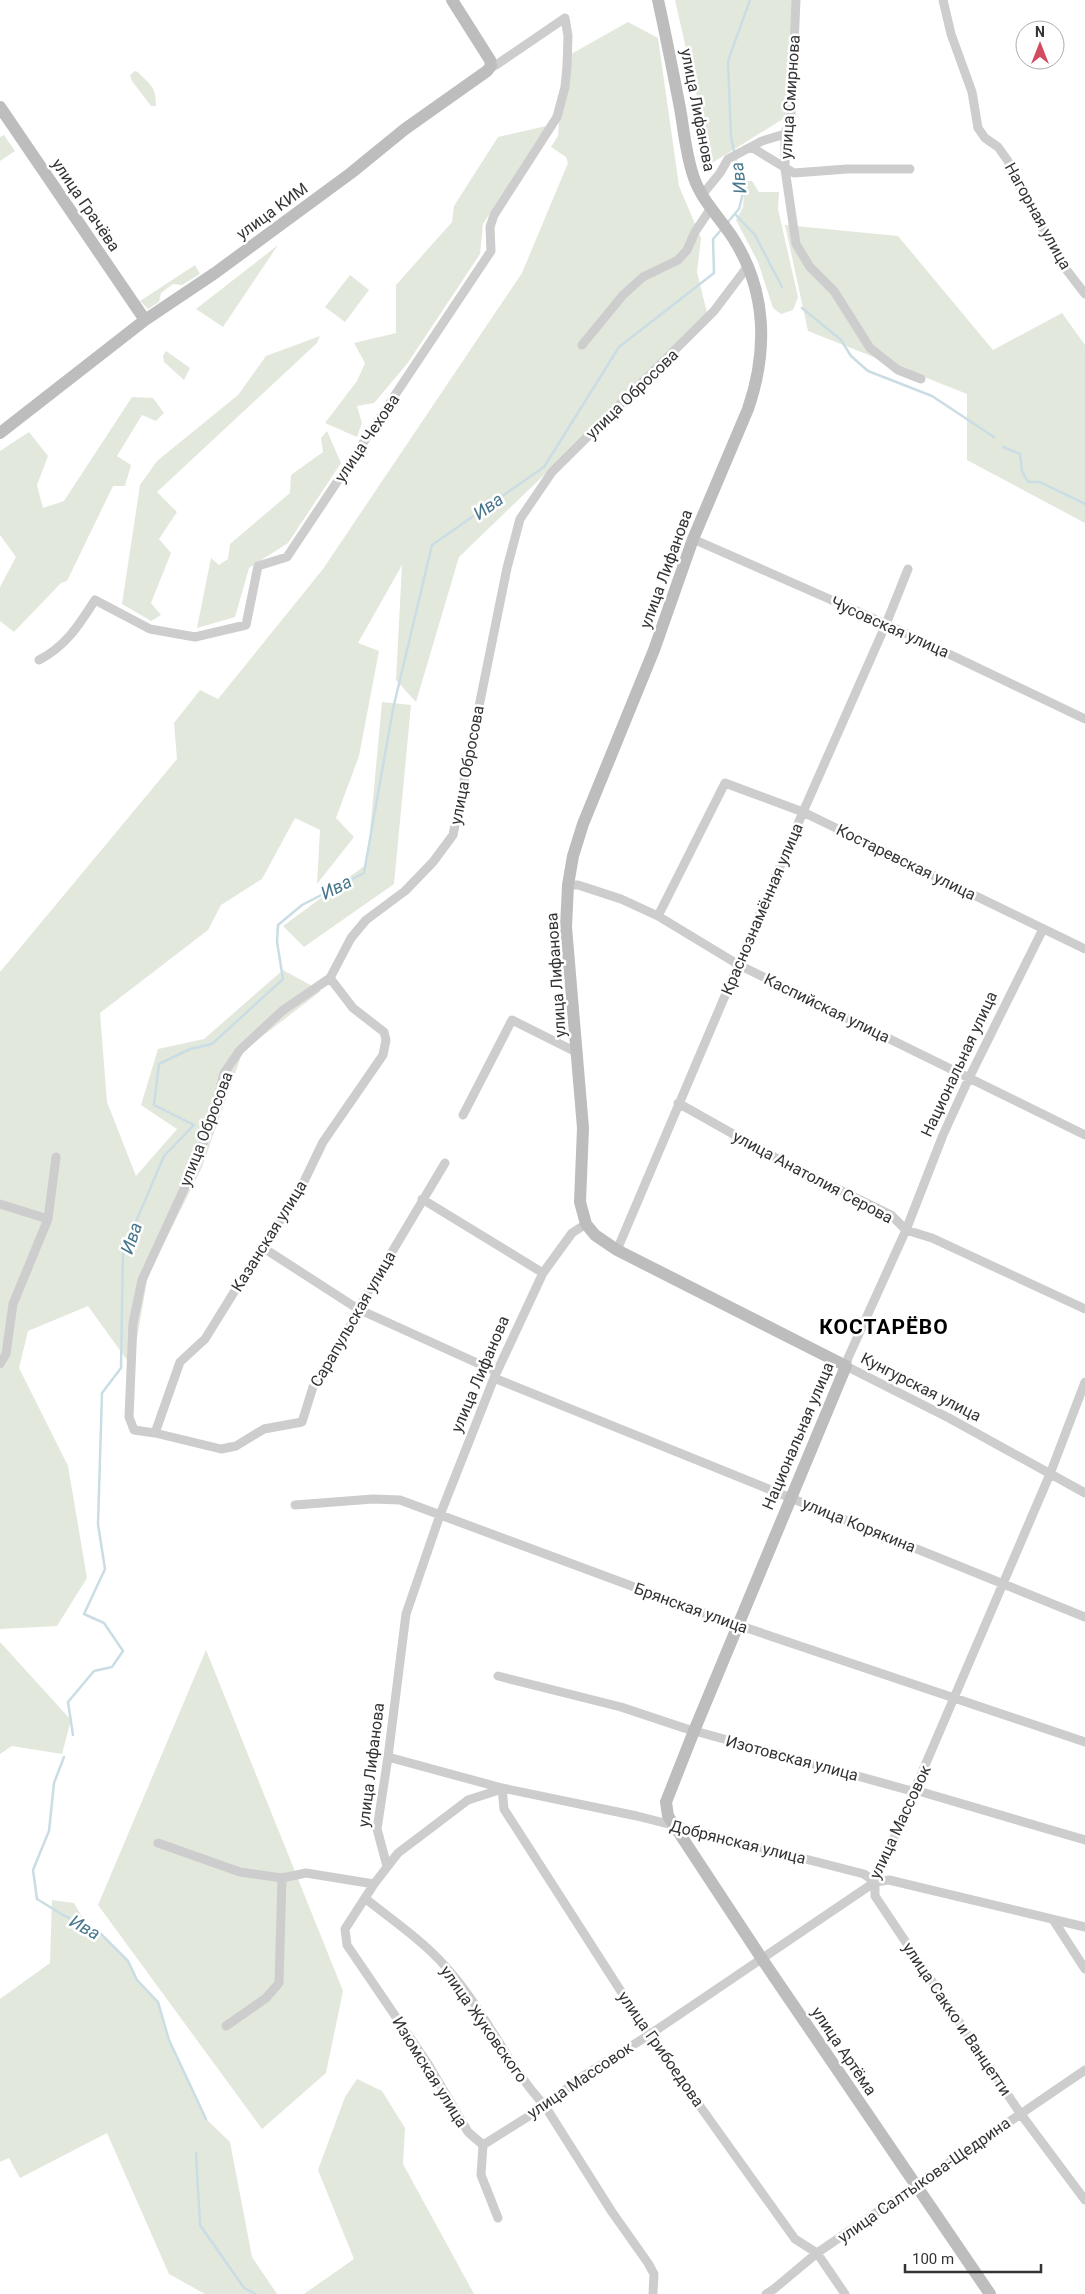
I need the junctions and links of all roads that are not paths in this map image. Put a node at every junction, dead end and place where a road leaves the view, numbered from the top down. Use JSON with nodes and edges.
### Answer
{"nodes":[{"id":1,"x":452,"y":0,"type":"edge"},
{"id":2,"x":658,"y":0,"type":"edge"},
{"id":3,"x":796,"y":0,"type":"edge"},
{"id":4,"x":943,"y":0,"type":"edge"},
{"id":5,"x":565,"y":18,"type":"joint"},
{"id":6,"x":492,"y":66,"type":"junction"},
{"id":7,"x":0,"y":107,"type":"edge"},
{"id":8,"x":785,"y":134,"type":"junction"},
{"id":9,"x":748,"y":148,"type":"junction"},
{"id":10,"x":785,"y":169,"type":"junction"},
{"id":11,"x":910,"y":169,"type":"dead end"},
{"id":12,"x":702,"y":195,"type":"junction"},
{"id":13,"x":711,"y":208,"type":"junction"},
{"id":14,"x":748,"y":266,"type":"junction"},
{"id":15,"x":1085,"y":294,"type":"edge"},
{"id":16,"x":145,"y":320,"type":"junction"},
{"id":17,"x":582,"y":345,"type":"dead end"},
{"id":18,"x":921,"y":379,"type":"dead end"},
{"id":19,"x":0,"y":432,"type":"edge"},
{"id":20,"x":693,"y":539,"type":"junction"},
{"id":21,"x":908,"y":569,"type":"dead end"},
{"id":22,"x":886,"y":624,"type":"junction"},
{"id":23,"x":39,"y":660,"type":"dead end"},
{"id":24,"x":1085,"y":719,"type":"edge"},
{"id":25,"x":803,"y":812,"type":"junction"},
{"id":26,"x":568,"y":885,"type":"junction"},
{"id":27,"x":658,"y":916,"type":"junction"},
{"id":28,"x":1042,"y":929,"type":"junction"},
{"id":29,"x":1085,"y":949,"type":"edge"},
{"id":30,"x":739,"y":964,"type":"junction"},
{"id":31,"x":330,"y":978,"type":"junction"},
{"id":32,"x":578,"y":1053,"type":"junction"},
{"id":33,"x":969,"y":1078,"type":"junction"},
{"id":34,"x":678,"y":1103,"type":"junction"},
{"id":35,"x":463,"y":1115,"type":"dead end"},
{"id":36,"x":1085,"y":1135,"type":"edge"},
{"id":37,"x":56,"y":1157,"type":"dead end"},
{"id":38,"x":445,"y":1163,"type":"dead end"},
{"id":39,"x":422,"y":1199,"type":"junction"},
{"id":40,"x":0,"y":1204,"type":"edge"},
{"id":41,"x":48,"y":1219,"type":"junction"},
{"id":42,"x":586,"y":1224,"type":"junction"},
{"id":43,"x":906,"y":1230,"type":"junction"},
{"id":44,"x":262,"y":1247,"type":"junction"},
{"id":45,"x":617,"y":1250,"type":"junction"},
{"id":46,"x":543,"y":1273,"type":"junction"},
{"id":47,"x":358,"y":1309,"type":"junction"},
{"id":48,"x":1085,"y":1309,"type":"edge"},
{"id":49,"x":0,"y":1364,"type":"edge"},
{"id":50,"x":846,"y":1366,"type":"junction"},
{"id":51,"x":496,"y":1375,"type":"junction"},
{"id":52,"x":1085,"y":1382,"type":"edge"},
{"id":53,"x":155,"y":1433,"type":"junction"},
{"id":54,"x":1050,"y":1474,"type":"junction"},
{"id":55,"x":1085,"y":1493,"type":"edge"},
{"id":56,"x":790,"y":1496,"type":"junction"},
{"id":57,"x":294,"y":1505,"type":"dead end"},
{"id":58,"x":440,"y":1515,"type":"junction"},
{"id":59,"x":1002,"y":1583,"type":"junction"},
{"id":60,"x":1085,"y":1616,"type":"edge"},
{"id":61,"x":736,"y":1624,"type":"junction"},
{"id":62,"x":498,"y":1676,"type":"dead end"},
{"id":63,"x":954,"y":1699,"type":"junction"},
{"id":64,"x":694,"y":1731,"type":"junction"},
{"id":65,"x":1085,"y":1742,"type":"edge"},
{"id":66,"x":388,"y":1758,"type":"junction"},
{"id":67,"x":502,"y":1788,"type":"junction"},
{"id":68,"x":915,"y":1790,"type":"junction"},
{"id":69,"x":672,"y":1826,"type":"junction"},
{"id":70,"x":1085,"y":1840,"type":"edge"},
{"id":71,"x":158,"y":1843,"type":"dead end"},
{"id":72,"x":387,"y":1866,"type":"junction"},
{"id":73,"x":282,"y":1878,"type":"junction"},
{"id":74,"x":875,"y":1882,"type":"junction"},
{"id":75,"x":374,"y":1884,"type":"junction"},
{"id":76,"x":366,"y":1899,"type":"junction"},
{"id":77,"x":1054,"y":1921,"type":"junction"},
{"id":78,"x":1085,"y":1927,"type":"edge"},
{"id":79,"x":762,"y":1959,"type":"junction"},
{"id":80,"x":1085,"y":1969,"type":"edge"},
{"id":81,"x":226,"y":2026,"type":"dead end"},
{"id":82,"x":649,"y":2035,"type":"junction"},
{"id":83,"x":1085,"y":2070,"type":"edge"},
{"id":84,"x":545,"y":2106,"type":"junction"},
{"id":85,"x":1020,"y":2113,"type":"junction"},
{"id":86,"x":482,"y":2145,"type":"junction"},
{"id":87,"x":916,"y":2187,"type":"junction"},
{"id":88,"x":1085,"y":2200,"type":"edge"},
{"id":89,"x":498,"y":2218,"type":"dead end"},
{"id":90,"x":817,"y":2253,"type":"junction"},
{"id":91,"x":652,"y":2294,"type":"edge"},
{"id":92,"x":766,"y":2294,"type":"edge"},
{"id":93,"x":846,"y":2294,"type":"edge"},
{"id":94,"x":990,"y":2294,"type":"edge"}],
"edges":[{"from":1,"to":6,"type":"street"},
{"from":2,"to":12,"type":"street","name":"улица Лифанова"},
{"from":3,"to":8,"type":"street","name":"улица Смирнова"},
{"from":4,"to":15,"type":"street","name":"Нагорная улица"},
{"from":5,"to":6,"type":"street","name":"улица КИМ"},
{"from":5,"to":23,"type":"street","name":"улица Чехова"},
{"from":6,"to":16,"type":"street","name":"улица КИМ"},
{"from":7,"to":16,"type":"street","name":"улица Грачёва"},
{"from":8,"to":9,"type":"street"},
{"from":8,"to":10,"type":"street","name":"улица Смирнова"},
{"from":9,"to":10,"type":"street"},
{"from":9,"to":12,"type":"street"},
{"from":10,"to":11,"type":"street"},
{"from":10,"to":18,"type":"street","name":"улица Смирнова"},
{"from":12,"to":13,"type":"street","name":"улица Лифанова"},
{"from":13,"to":14,"type":"street","name":"улица Лифанова"},
{"from":13,"to":17,"type":"street"},
{"from":14,"to":20,"type":"street","name":"улица Лифанова"},
{"from":14,"to":31,"type":"street","name":"улица Обросова"},
{"from":16,"to":19,"type":"street","name":"улица КИМ"},
{"from":20,"to":22,"type":"street","name":"Чусовская улица"},
{"from":20,"to":26,"type":"street","name":"улица Лифанова"},
{"from":21,"to":22,"type":"street","name":"Краснознамённая улица"},
{"from":22,"to":24,"type":"street","name":"Чусовская улица"},
{"from":22,"to":25,"type":"street","name":"Краснознамённая улица"},
{"from":25,"to":27,"type":"street","name":"Костаревская улица"},
{"from":25,"to":28,"type":"street","name":"Костаревская улица"},
{"from":25,"to":30,"type":"street","name":"Краснознамённая улица"},
{"from":26,"to":27,"type":"street","name":"Каспийская улица"},
{"from":26,"to":32,"type":"street","name":"улица Лифанова"},
{"from":27,"to":30,"type":"street","name":"Каспийская улица"},
{"from":28,"to":29,"type":"street","name":"Костаревская улица"},
{"from":28,"to":33,"type":"street","name":"Национальная улица"},
{"from":30,"to":33,"type":"street","name":"Каспийская улица"},
{"from":30,"to":34,"type":"street","name":"Краснознамённая улица"},
{"from":31,"to":44,"type":"street","name":"Казанская улица"},
{"from":31,"to":53,"type":"street","name":"улица Обросова"},
{"from":32,"to":35,"type":"street"},
{"from":32,"to":42,"type":"street","name":"улица Лифанова"},
{"from":33,"to":36,"type":"street","name":"Каспийская улица"},
{"from":33,"to":43,"type":"street","name":"Национальная улица"},
{"from":34,"to":43,"type":"street","name":"улица Анатолия Серова"},
{"from":34,"to":45,"type":"street","name":"Краснознамённая улица"},
{"from":37,"to":41,"type":"street"},
{"from":38,"to":39,"type":"street","name":"Сарапульская улица"},
{"from":39,"to":46,"type":"street"},
{"from":39,"to":47,"type":"street","name":"Сарапульская улица"},
{"from":40,"to":41,"type":"street"},
{"from":41,"to":49,"type":"street"},
{"from":42,"to":45,"type":"street","name":"Кунгурская улица"},
{"from":42,"to":46,"type":"street","name":"улица Лифанова"},
{"from":43,"to":48,"type":"street","name":"улица Анатолия Серова"},
{"from":43,"to":50,"type":"street","name":"Национальная улица"},
{"from":44,"to":47,"type":"street","name":"улица Корякина"},
{"from":44,"to":53,"type":"street","name":"Казанская улица"},
{"from":45,"to":50,"type":"street","name":"Кунгурская улица"},
{"from":46,"to":51,"type":"street","name":"улица Лифанова"},
{"from":47,"to":51,"type":"street","name":"улица Корякина"},
{"from":47,"to":53,"type":"street","name":"Сарапульская улица"},
{"from":50,"to":54,"type":"street","name":"Кунгурская улица"},
{"from":50,"to":56,"type":"street","name":"Национальная улица"},
{"from":51,"to":56,"type":"street","name":"улица Корякина"},
{"from":51,"to":58,"type":"street","name":"улица Лифанова"},
{"from":52,"to":54,"type":"street","name":"улица Массовок"},
{"from":54,"to":55,"type":"street","name":"Кунгурская улица"},
{"from":54,"to":59,"type":"street","name":"улица Массовок"},
{"from":56,"to":59,"type":"street","name":"улица Корякина"},
{"from":56,"to":61,"type":"street","name":"Национальная улица"},
{"from":57,"to":58,"type":"street","name":"Брянская улица"},
{"from":58,"to":61,"type":"street","name":"Брянская улица"},
{"from":58,"to":66,"type":"street","name":"улица Лифанова"},
{"from":59,"to":60,"type":"street","name":"улица Корякина"},
{"from":59,"to":63,"type":"street","name":"улица Массовок"},
{"from":61,"to":63,"type":"street","name":"Брянская улица"},
{"from":61,"to":64,"type":"street","name":"Национальная улица"},
{"from":62,"to":64,"type":"street","name":"Изотовская улица"},
{"from":63,"to":65,"type":"street","name":"Брянская улица"},
{"from":63,"to":68,"type":"street","name":"улица Массовок"},
{"from":64,"to":68,"type":"street","name":"Изотовская улица"},
{"from":64,"to":69,"type":"street","name":"Национальная улица"},
{"from":66,"to":67,"type":"street","name":"Добрянская улица"},
{"from":66,"to":72,"type":"street","name":"улица Лифанова"},
{"from":67,"to":69,"type":"street","name":"Добрянская улица"},
{"from":67,"to":72,"type":"street"},
{"from":67,"to":82,"type":"street","name":"улица Грибоедова"},
{"from":68,"to":70,"type":"street","name":"Изотовская улица"},
{"from":68,"to":74,"type":"street","name":"улица Массовок"},
{"from":69,"to":74,"type":"street","name":"Добрянская улица"},
{"from":69,"to":79,"type":"street","name":"улица Артёма"},
{"from":71,"to":73,"type":"street"},
{"from":72,"to":75,"type":"street"},
{"from":73,"to":75,"type":"street"},
{"from":73,"to":81,"type":"street"},
{"from":74,"to":77,"type":"street","name":"Добрянская улица"},
{"from":74,"to":79,"type":"street","name":"улица Массовок"},
{"from":74,"to":85,"type":"street","name":"улица Сакко и Ванцетти"},
{"from":75,"to":76,"type":"street"},
{"from":76,"to":84,"type":"street","name":"улица Жуковского"},
{"from":76,"to":86,"type":"street","name":"Изюмская улица"},
{"from":77,"to":78,"type":"street","name":"Добрянская улица"},
{"from":77,"to":80,"type":"street"},
{"from":79,"to":82,"type":"street","name":"улица Массовок"},
{"from":79,"to":87,"type":"street","name":"улица Артёма"},
{"from":82,"to":84,"type":"street","name":"улица Массовок"},
{"from":82,"to":90,"type":"street","name":"улица Грибоедова"},
{"from":83,"to":85,"type":"street","name":"улица Салтыкова-Щедрина"},
{"from":84,"to":86,"type":"street","name":"улица Массовок"},
{"from":84,"to":91,"type":"street","name":"улица Жуковского"},
{"from":85,"to":87,"type":"street","name":"улица Салтыкова-Щедрина"},
{"from":85,"to":88,"type":"street","name":"улица Сакко и Ванцетти"},
{"from":86,"to":89,"type":"street"},
{"from":87,"to":90,"type":"street","name":"улица Салтыкова-Щедрина"},
{"from":87,"to":94,"type":"street","name":"улица Артёма"},
{"from":90,"to":92,"type":"street","name":"улица Салтыкова-Щедрина"},
{"from":90,"to":93,"type":"street","name":"улица Грибоедова"}]}
